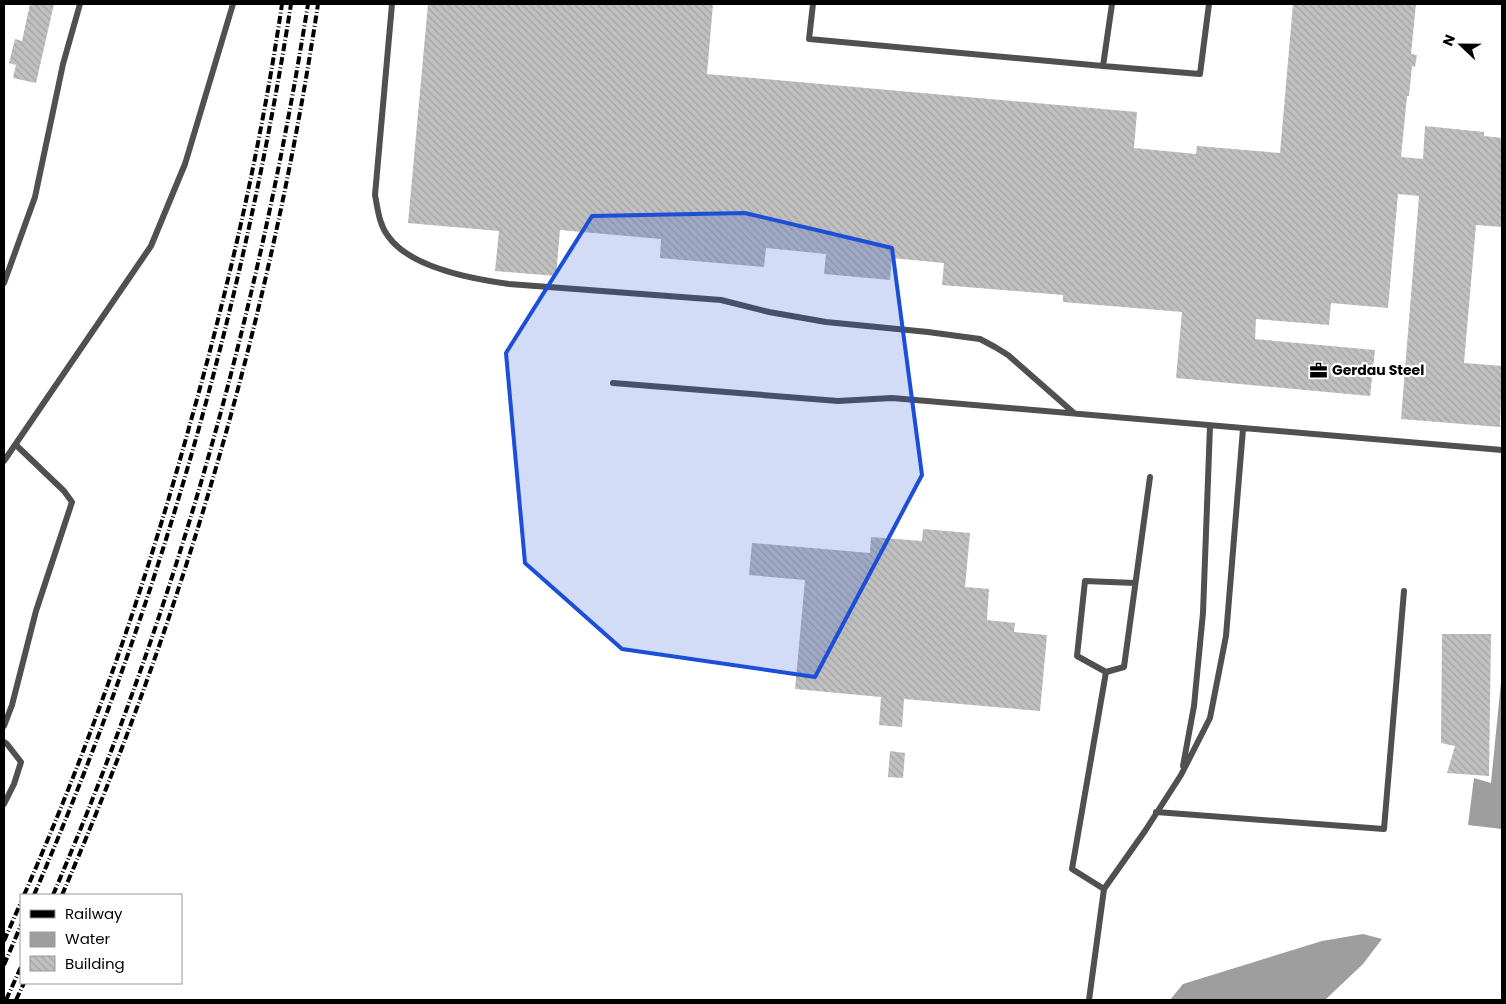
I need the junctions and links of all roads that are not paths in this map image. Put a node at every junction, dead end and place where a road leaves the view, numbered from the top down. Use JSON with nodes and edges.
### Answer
{"nodes":[{"id":1,"x":80,"y":4,"type":"edge"},
{"id":2,"x":233,"y":4,"type":"edge"},
{"id":3,"x":392,"y":4,"type":"edge"},
{"id":4,"x":813,"y":4,"type":"edge"},
{"id":5,"x":1112,"y":4,"type":"edge"},
{"id":6,"x":1209,"y":4,"type":"edge"},
{"id":7,"x":1103,"y":66,"type":"junction"},
{"id":8,"x":4,"y":283,"type":"edge"},
{"id":9,"x":613,"y":383,"type":"dead end"},
{"id":10,"x":1074,"y":413,"type":"junction"},
{"id":11,"x":1210,"y":426,"type":"junction"},
{"id":12,"x":1243,"y":429,"type":"junction"},
{"id":13,"x":16,"y":445,"type":"junction"},
{"id":14,"x":1502,"y":450,"type":"edge"},
{"id":15,"x":4,"y":461,"type":"edge"},
{"id":16,"x":1150,"y":477,"type":"dead end"},
{"id":17,"x":1135,"y":583,"type":"junction"},
{"id":18,"x":1404,"y":591,"type":"dead end"},
{"id":19,"x":1106,"y":672,"type":"junction"},
{"id":20,"x":4,"y":726,"type":"edge"},
{"id":21,"x":4,"y":742,"type":"edge"},
{"id":22,"x":1181,"y":775,"type":"junction"},
{"id":23,"x":4,"y":804,"type":"edge"},
{"id":24,"x":1156,"y":812,"type":"junction"},
{"id":25,"x":1104,"y":889,"type":"junction"},
{"id":26,"x":1089,"y":1000,"type":"edge"}],
"edges":[{"from":1,"to":8,"type":"lane"},
{"from":2,"to":13,"type":"lane"},
{"from":3,"to":10,"type":"lane"},
{"from":4,"to":7,"type":"lane"},
{"from":5,"to":7,"type":"lane"},
{"from":6,"to":7,"type":"lane"},
{"from":9,"to":10,"type":"lane"},
{"from":10,"to":11,"type":"lane"},
{"from":11,"to":12,"type":"lane"},
{"from":11,"to":22,"type":"lane"},
{"from":12,"to":14,"type":"lane"},
{"from":12,"to":22,"type":"lane"},
{"from":13,"to":15,"type":"lane"},
{"from":13,"to":20,"type":"lane"},
{"from":16,"to":17,"type":"lane"},
{"from":17,"to":19,"type":"lane"},
{"from":17,"to":19,"type":"lane"},
{"from":18,"to":24,"type":"lane"},
{"from":19,"to":25,"type":"lane"},
{"from":21,"to":23,"type":"lane"},
{"from":22,"to":24,"type":"lane"},
{"from":24,"to":25,"type":"lane"},
{"from":25,"to":26,"type":"lane"}]}
